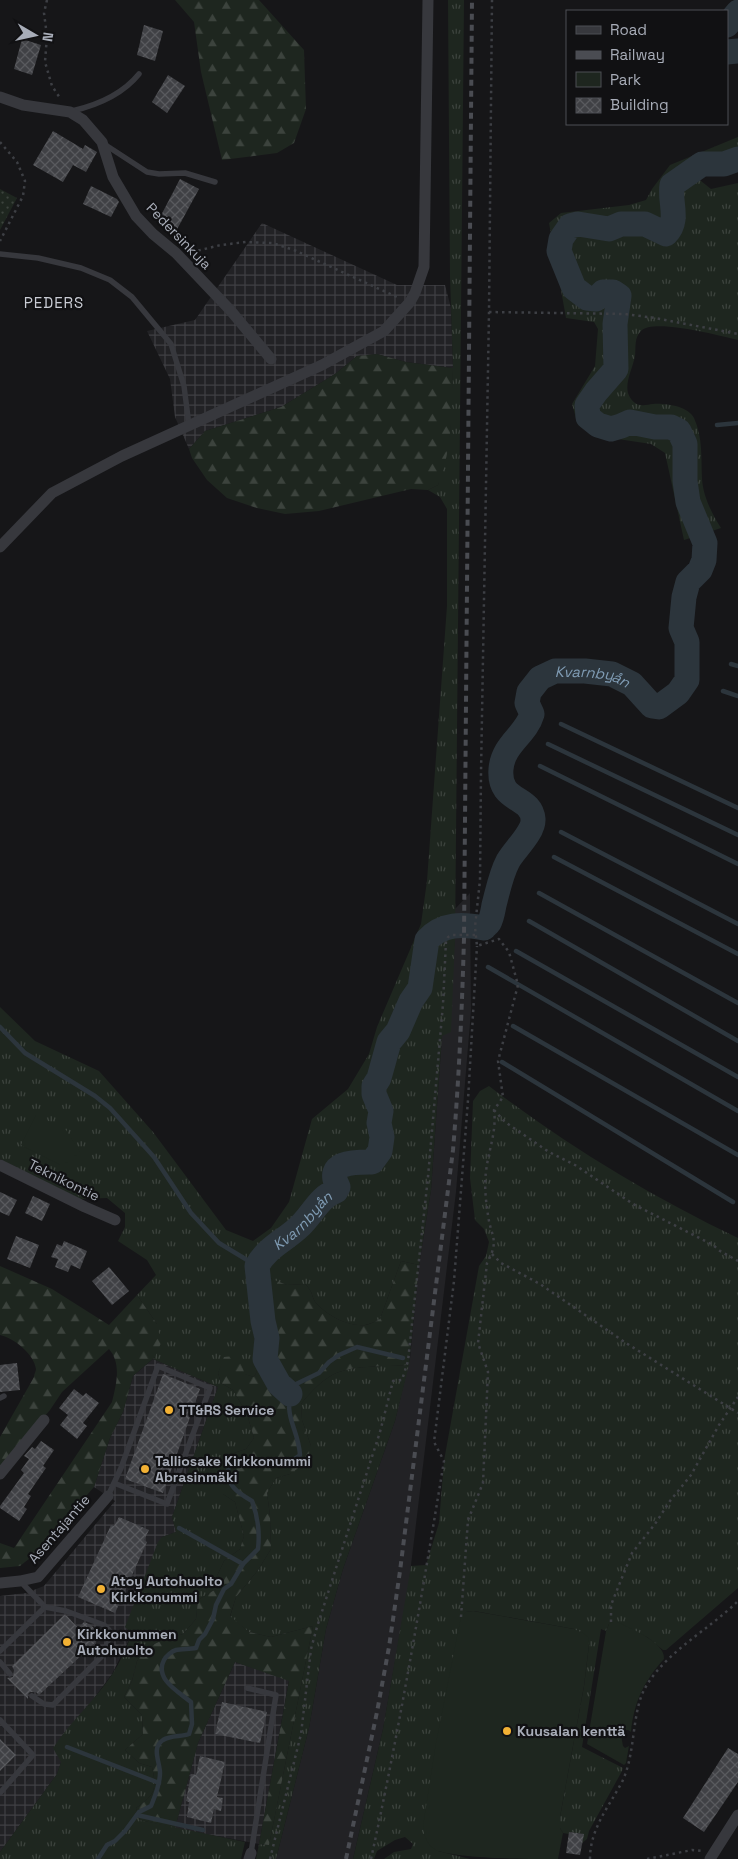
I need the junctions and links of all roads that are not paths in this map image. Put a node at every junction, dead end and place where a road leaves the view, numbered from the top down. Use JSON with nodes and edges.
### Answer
{"nodes":[{"id":1,"x":428,"y":0,"type":"edge"},
{"id":2,"x":139,"y":74,"type":"dead end"},
{"id":3,"x":0,"y":98,"type":"edge"},
{"id":4,"x":70,"y":112,"type":"junction"},
{"id":5,"x":102,"y":142,"type":"junction"},
{"id":6,"x":215,"y":182,"type":"dead end"},
{"id":7,"x":0,"y":254,"type":"edge"},
{"id":8,"x":272,"y":359,"type":"dead end"},
{"id":9,"x":189,"y":425,"type":"junction"},
{"id":10,"x":0,"y":547,"type":"edge"},
{"id":11,"x":0,"y":1165,"type":"edge"},
{"id":12,"x":115,"y":1220,"type":"dead end"},
{"id":13,"x":44,"y":1420,"type":"dead end"},
{"id":14,"x":0,"y":1474,"type":"edge"},
{"id":15,"x":114,"y":1483,"type":"junction"},
{"id":16,"x":108,"y":1496,"type":"joint"},
{"id":17,"x":20,"y":1581,"type":"junction"},
{"id":18,"x":0,"y":1583,"type":"edge"},
{"id":19,"x":45,"y":1607,"type":"junction"},
{"id":20,"x":0,"y":1651,"type":"edge"},
{"id":21,"x":0,"y":1662,"type":"edge"},
{"id":22,"x":10,"y":1674,"type":"dead end"},
{"id":23,"x":247,"y":1688,"type":"dead end"},
{"id":24,"x":32,"y":1696,"type":"dead end"},
{"id":25,"x":0,"y":1720,"type":"edge"},
{"id":26,"x":0,"y":1794,"type":"edge"},
{"id":27,"x":738,"y":1815,"type":"edge"},
{"id":28,"x":250,"y":1856,"type":"edge"},
{"id":29,"x":710,"y":1859,"type":"edge"}],
"edges":[{"from":1,"to":9,"type":"street"},
{"from":2,"to":4,"type":"lane"},
{"from":3,"to":4,"type":"street","name":"Pedersinkuja"},
{"from":4,"to":5,"type":"street","name":"Pedersinkuja"},
{"from":5,"to":6,"type":"lane"},
{"from":5,"to":8,"type":"street","name":"Pedersinkuja"},
{"from":7,"to":9,"type":"lane"},
{"from":9,"to":10,"type":"street"},
{"from":11,"to":12,"type":"street","name":"Teknikontie"},
{"from":13,"to":14,"type":"street"},
{"from":15,"to":15,"type":"lane"},
{"from":15,"to":16,"type":"lane"},
{"from":16,"to":17,"type":"street","name":"Asentajantie"},
{"from":17,"to":18,"type":"street","name":"Asentajantie"},
{"from":17,"to":19,"type":"lane"},
{"from":19,"to":20,"type":"lane"},
{"from":19,"to":24,"type":"lane"},
{"from":21,"to":22,"type":"lane"},
{"from":23,"to":28,"type":"lane"},
{"from":25,"to":26,"type":"lane"},
{"from":27,"to":29,"type":"street"}]}
